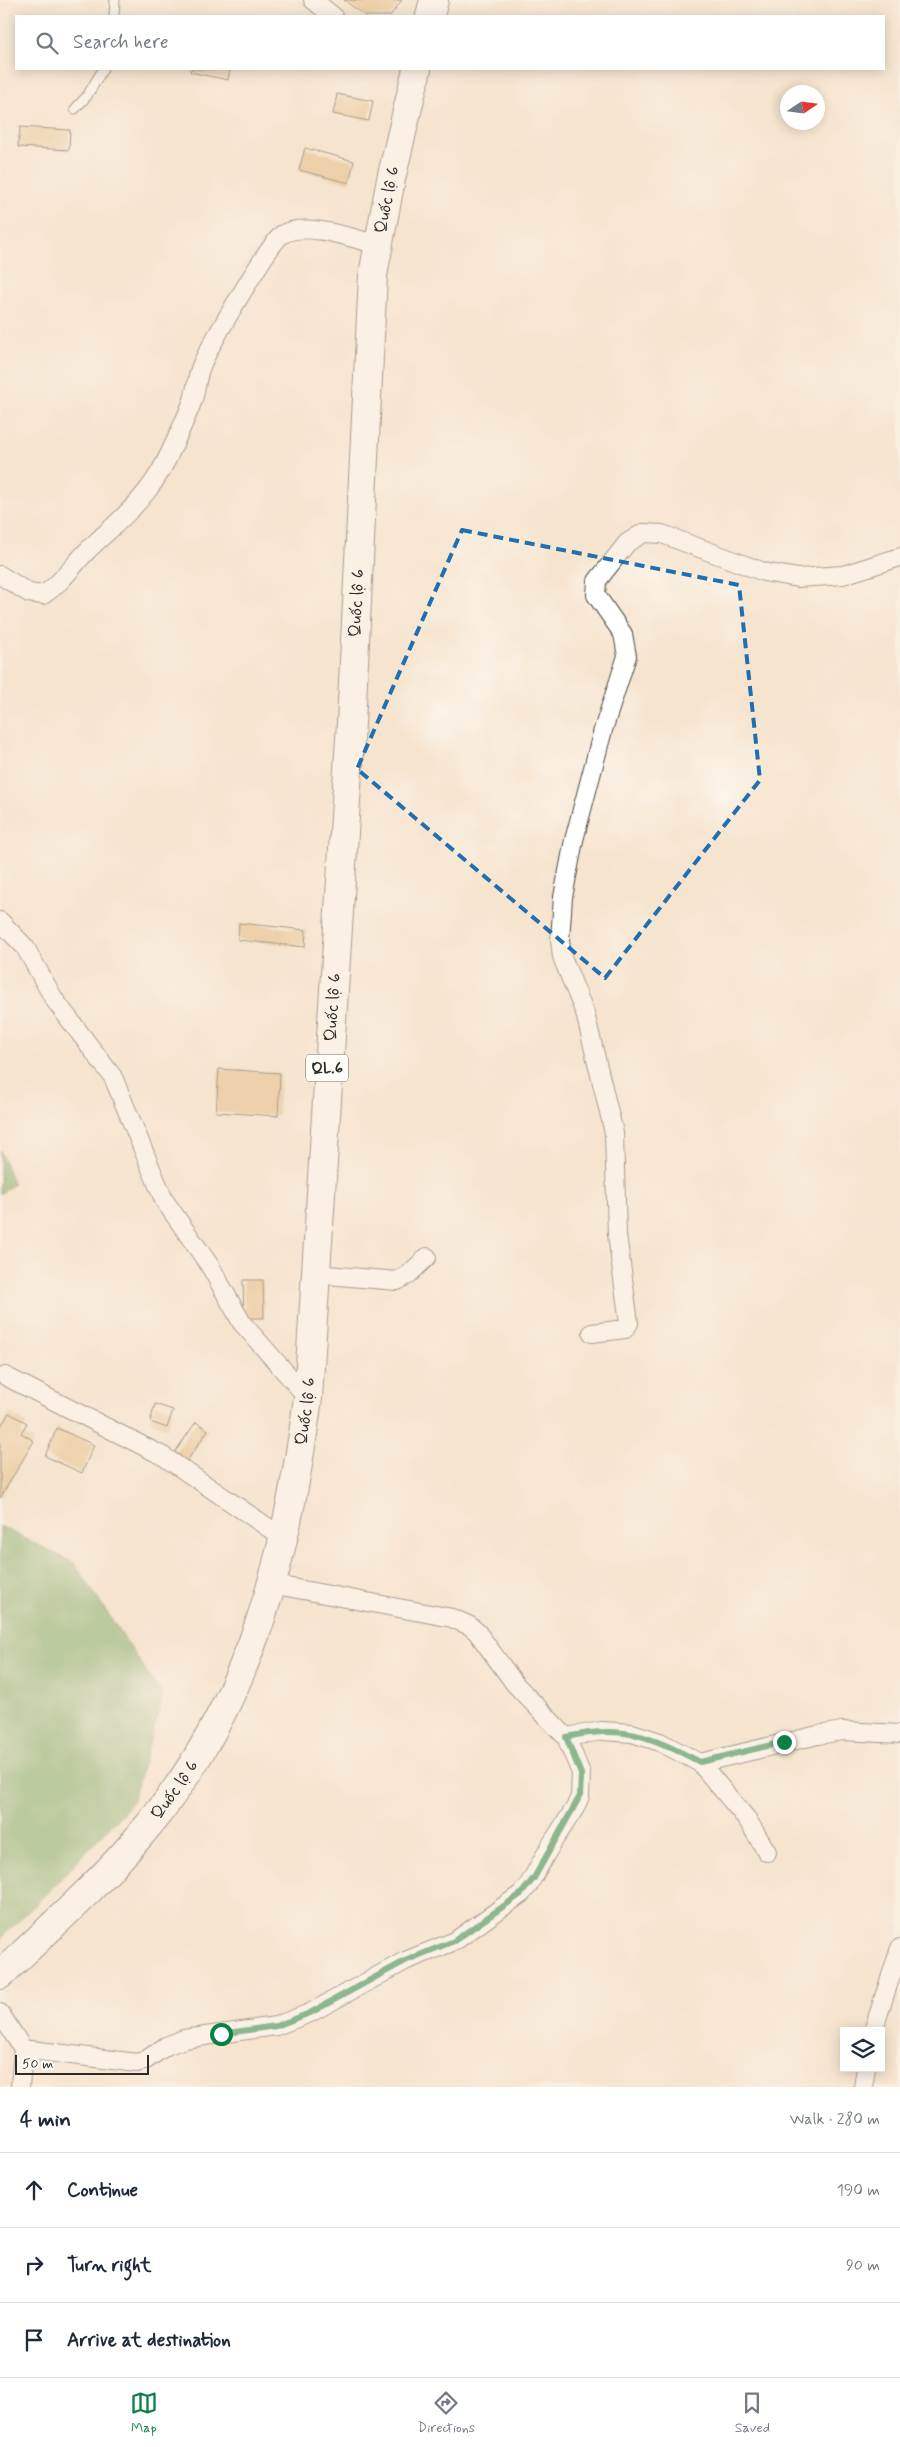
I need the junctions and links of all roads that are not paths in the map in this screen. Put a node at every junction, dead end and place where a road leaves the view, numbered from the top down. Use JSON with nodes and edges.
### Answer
{"nodes":[{"id":1,"x":115,"y":0,"type":"edge"},
{"id":2,"x":314,"y":0,"type":"edge"},
{"id":3,"x":434,"y":0,"type":"edge"},
{"id":4,"x":114,"y":15,"type":"edge"},
{"id":5,"x":332,"y":15,"type":"edge"},
{"id":6,"x":430,"y":15,"type":"edge"},
{"id":7,"x":102,"y":70,"type":"edge"},
{"id":8,"x":417,"y":70,"type":"edge"},
{"id":9,"x":75,"y":109,"type":"dead end"},
{"id":10,"x":379,"y":246,"type":"junction"},
{"id":11,"x":900,"y":557,"type":"edge"},
{"id":12,"x":0,"y":575,"type":"edge"},
{"id":13,"x":0,"y":920,"type":"edge"},
{"id":14,"x":427,"y":1258,"type":"dead end"},
{"id":15,"x":316,"y":1274,"type":"junction"},
{"id":16,"x":592,"y":1333,"type":"dead end"},
{"id":17,"x":5,"y":1376,"type":"dead end"},
{"id":18,"x":308,"y":1398,"type":"junction"},
{"id":19,"x":285,"y":1539,"type":"junction"},
{"id":20,"x":271,"y":1584,"type":"junction"},
{"id":21,"x":900,"y":1734,"type":"edge"},
{"id":22,"x":566,"y":1737,"type":"junction"},
{"id":23,"x":700,"y":1762,"type":"junction"},
{"id":24,"x":768,"y":1852,"type":"dead end"},
{"id":25,"x":900,"y":1948,"type":"edge"},
{"id":26,"x":0,"y":1975,"type":"edge"},
{"id":27,"x":0,"y":2013,"type":"edge"},
{"id":28,"x":874,"y":2027,"type":"edge"},
{"id":29,"x":23,"y":2049,"type":"junction"},
{"id":30,"x":865,"y":2072,"type":"edge"},
{"id":31,"x":20,"y":2087,"type":"edge"},
{"id":32,"x":863,"y":2087,"type":"edge"}],
"edges":[{"from":1,"to":4,"type":"lane"},
{"from":2,"to":5,"type":"street"},
{"from":3,"to":6,"type":"highway"},
{"from":7,"to":9,"type":"lane"},
{"from":8,"to":10,"type":"highway","name":"Quốc lộ 6","number":"QL.6"},
{"from":10,"to":12,"type":"street"},
{"from":10,"to":15,"type":"highway","name":"Quốc lộ 6","number":"QL.6"},
{"from":11,"to":16,"type":"street"},
{"from":13,"to":18,"type":"street"},
{"from":14,"to":15,"type":"street"},
{"from":15,"to":18,"type":"highway","name":"Quốc lộ 6","number":"QL.6"},
{"from":17,"to":19,"type":"street"},
{"from":18,"to":19,"type":"highway","name":"Quốc lộ 6","number":"QL.6"},
{"from":19,"to":20,"type":"highway","name":"Quốc lộ 6","number":"QL.6"},
{"from":20,"to":22,"type":"street"},
{"from":20,"to":26,"type":"highway","name":"Quốc lộ 6","number":"QL.6"},
{"from":21,"to":23,"type":"street"},
{"from":22,"to":23,"type":"street"},
{"from":22,"to":29,"type":"street"},
{"from":23,"to":24,"type":"street"},
{"from":25,"to":28,"type":"street"},
{"from":27,"to":29,"type":"street"},
{"from":29,"to":31,"type":"street"},
{"from":30,"to":32,"type":"street"}]}
